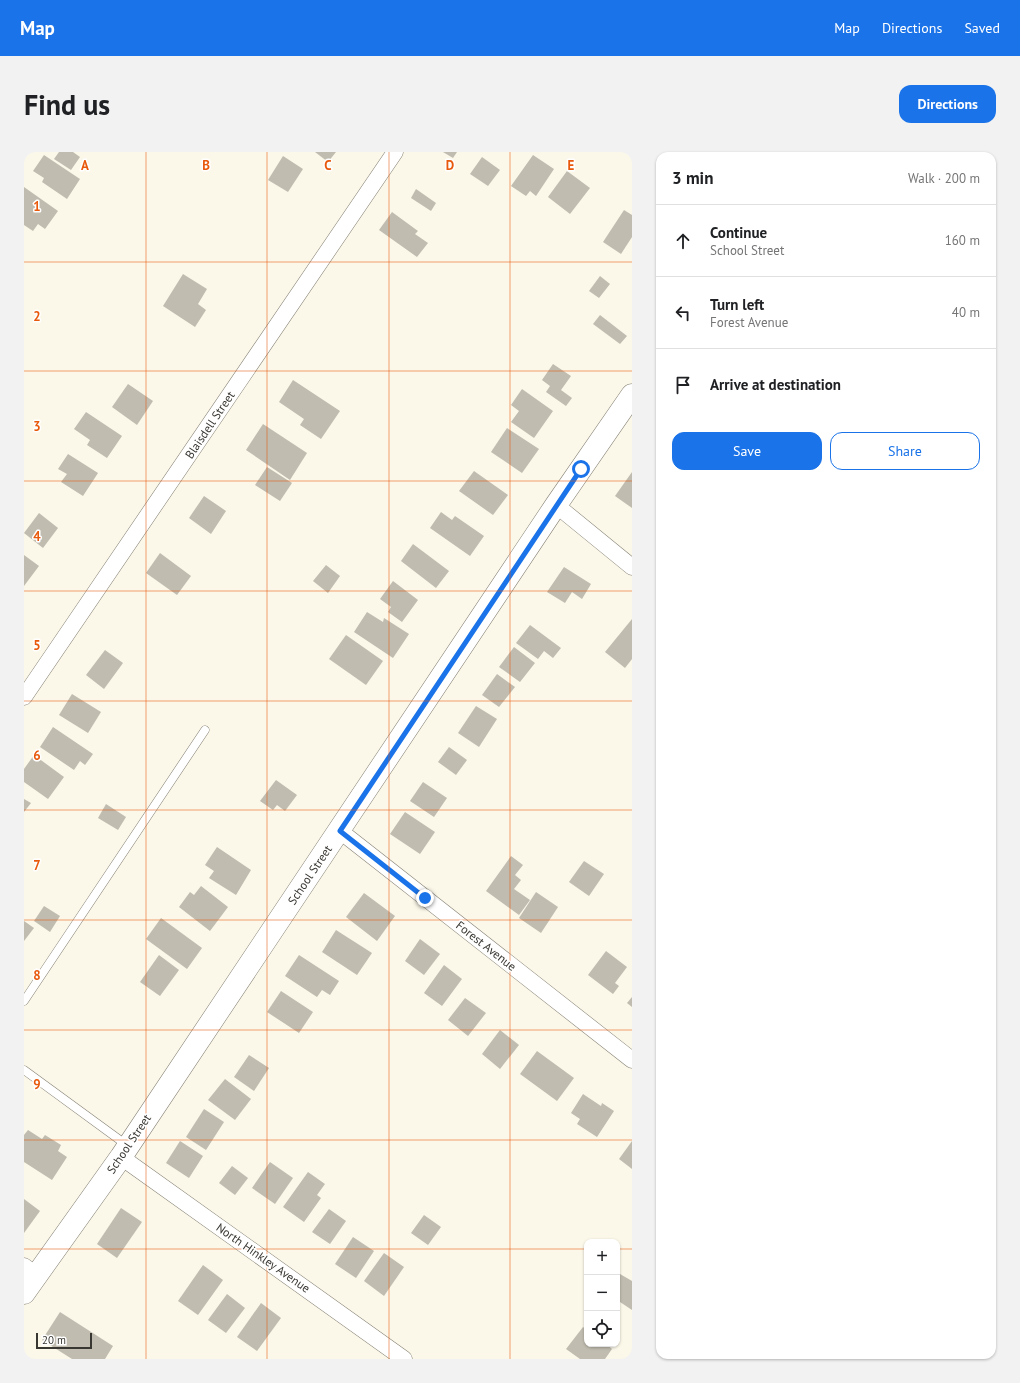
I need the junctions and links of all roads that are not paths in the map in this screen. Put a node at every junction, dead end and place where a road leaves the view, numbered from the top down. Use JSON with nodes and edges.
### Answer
{"nodes":[{"id":1,"x":395,"y":152,"type":"edge"},
{"id":2,"x":632,"y":395,"type":"edge"},
{"id":3,"x":556,"y":505,"type":"junction"},
{"id":4,"x":632,"y":567,"type":"edge"},
{"id":5,"x":24,"y":697,"type":"edge"},
{"id":6,"x":205,"y":730,"type":"dead end"},
{"id":7,"x":340,"y":831,"type":"junction"},
{"id":8,"x":24,"y":1001,"type":"edge"},
{"id":9,"x":632,"y":1060,"type":"edge"},
{"id":10,"x":24,"y":1070,"type":"edge"},
{"id":11,"x":125,"y":1152,"type":"junction"},
{"id":12,"x":30,"y":1271,"type":"edge"},
{"id":13,"x":24,"y":1293,"type":"edge"},
{"id":14,"x":404,"y":1359,"type":"edge"}],
"edges":[{"from":1,"to":5,"type":"street","name":"Blaisdell Street"},
{"from":2,"to":3,"type":"main road","name":"School Street"},
{"from":3,"to":4,"type":"street"},
{"from":3,"to":7,"type":"main road","name":"School Street"},
{"from":6,"to":8,"type":"lane"},
{"from":7,"to":9,"type":"street","name":"Forest Avenue"},
{"from":7,"to":11,"type":"main road","name":"School Street"},
{"from":10,"to":11,"type":"lane"},
{"from":11,"to":12,"type":"main road","name":"School Street"},
{"from":11,"to":14,"type":"street","name":"North Hinkley Avenue"},
{"from":12,"to":13,"type":"main road","name":"School Street"}]}
